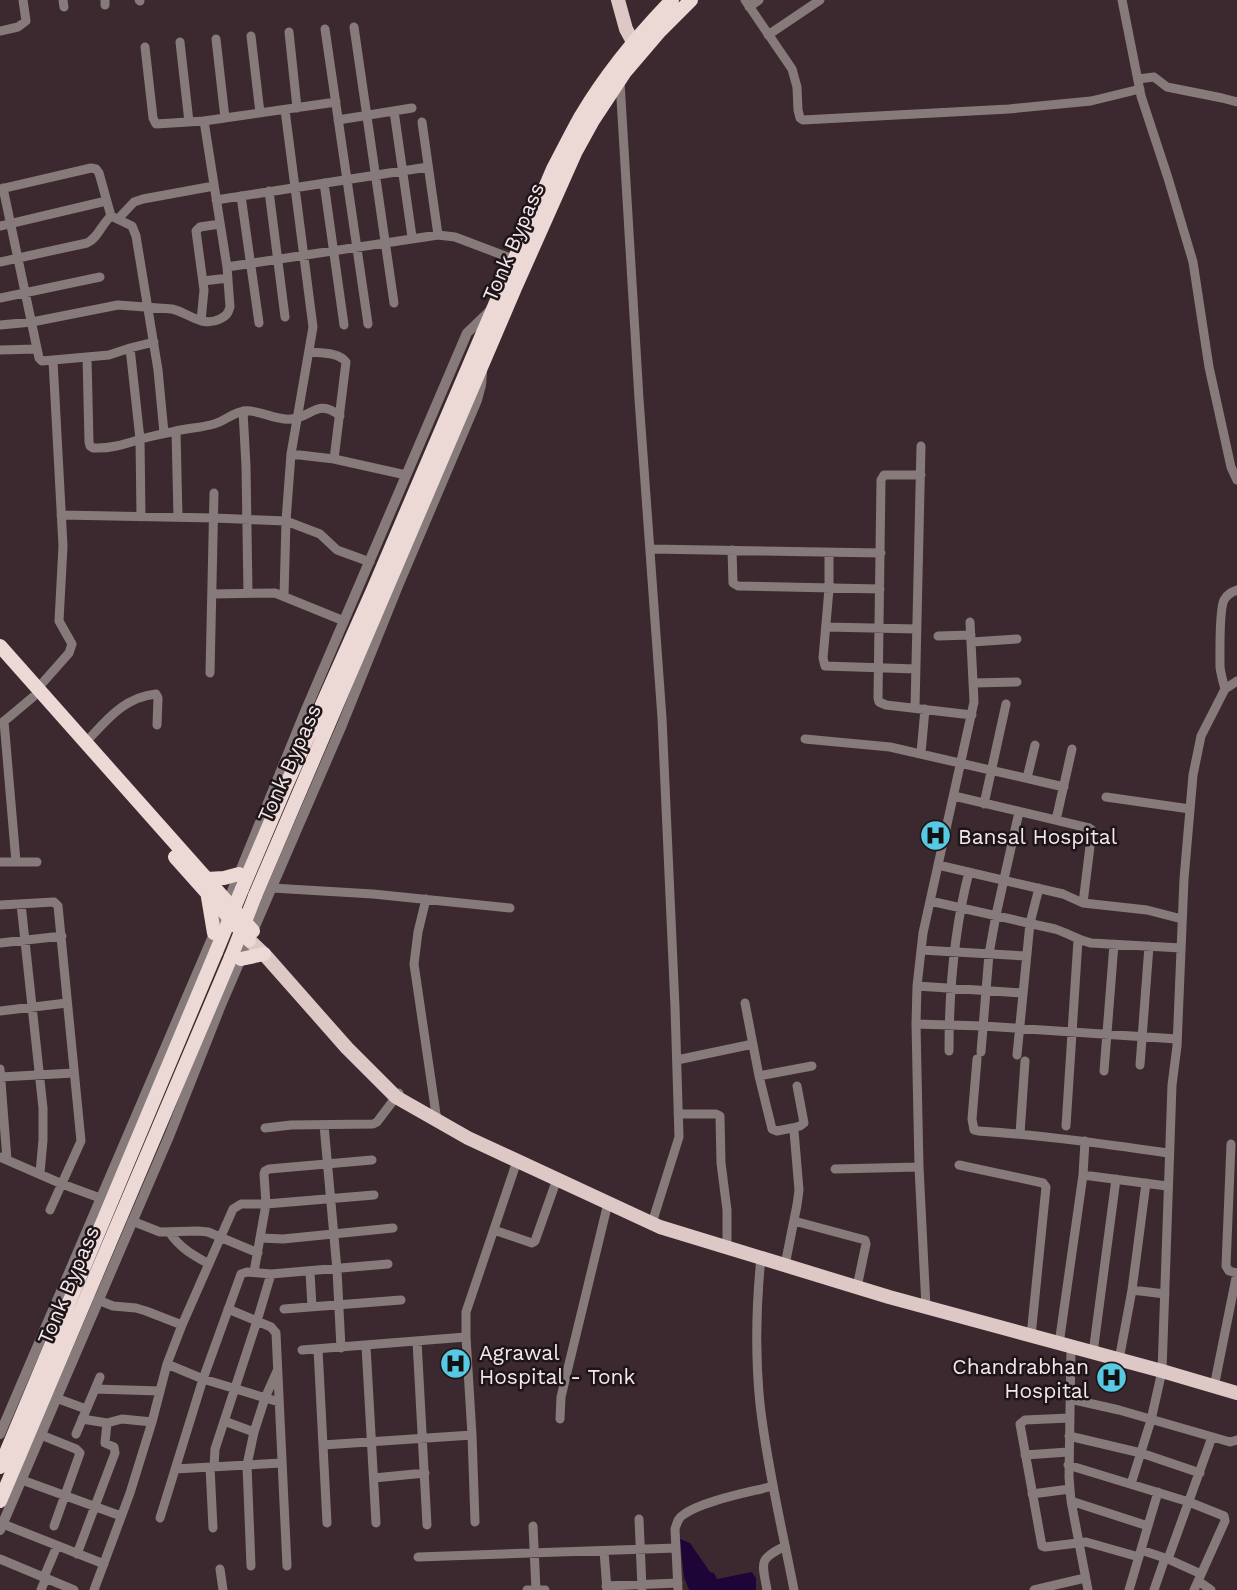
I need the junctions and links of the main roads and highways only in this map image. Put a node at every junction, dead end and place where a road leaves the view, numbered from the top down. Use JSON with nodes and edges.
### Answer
{"nodes":[{"id":1,"x":618,"y":0,"type":"edge"},
{"id":2,"x":672,"y":0,"type":"edge"},
{"id":3,"x":691,"y":0,"type":"edge"},
{"id":4,"x":637,"y":48,"type":"junction"},
{"id":5,"x":0,"y":646,"type":"edge"},
{"id":6,"x":0,"y":660,"type":"edge"},
{"id":7,"x":36,"y":693,"type":"junction"},
{"id":8,"x":239,"y":874,"type":"road end"},
{"id":9,"x":207,"y":886,"type":"junction"},
{"id":10,"x":249,"y":893,"type":"junction"},
{"id":11,"x":214,"y":933,"type":"road end"},
{"id":12,"x":251,"y":936,"type":"junction"},
{"id":13,"x":264,"y":954,"type":"junction"},
{"id":14,"x":236,"y":958,"type":"junction"},
{"id":15,"x":398,"y":1094,"type":"junction"},
{"id":16,"x":1237,"y":1393,"type":"edge"},
{"id":17,"x":0,"y":1467,"type":"edge"},
{"id":18,"x":7,"y":1500,"type":"edge"},
{"id":19,"x":1,"y":1522,"type":"edge"}],
"edges":[{"from":1,"to":4,"type":"main road"},
{"from":2,"to":4,"type":"highway"},
{"from":3,"to":4,"type":"highway"},
{"from":4,"to":10,"type":"highway","name":"Tonk Bypass"},
{"from":4,"to":10,"type":"highway"},
{"from":5,"to":7,"type":"highway"},
{"from":6,"to":7,"type":"highway"},
{"from":7,"to":9,"type":"highway"},
{"from":7,"to":9,"type":"highway"},
{"from":8,"to":9,"type":"highway"},
{"from":9,"to":11,"type":"highway"},
{"from":9,"to":12,"type":"highway"},
{"from":10,"to":14,"type":"highway","name":"Tonk Bypass","bridge":true},
{"from":10,"to":17,"type":"highway","bridge":true},
{"from":12,"to":13,"type":"main road"},
{"from":12,"to":15,"type":"main road"},
{"from":13,"to":14,"type":"highway"},
{"from":13,"to":15,"type":"main road"},
{"from":14,"to":18,"type":"highway","name":"Tonk Bypass"},
{"from":15,"to":16,"type":"main road"},
{"from":18,"to":19,"type":"highway"}]}
